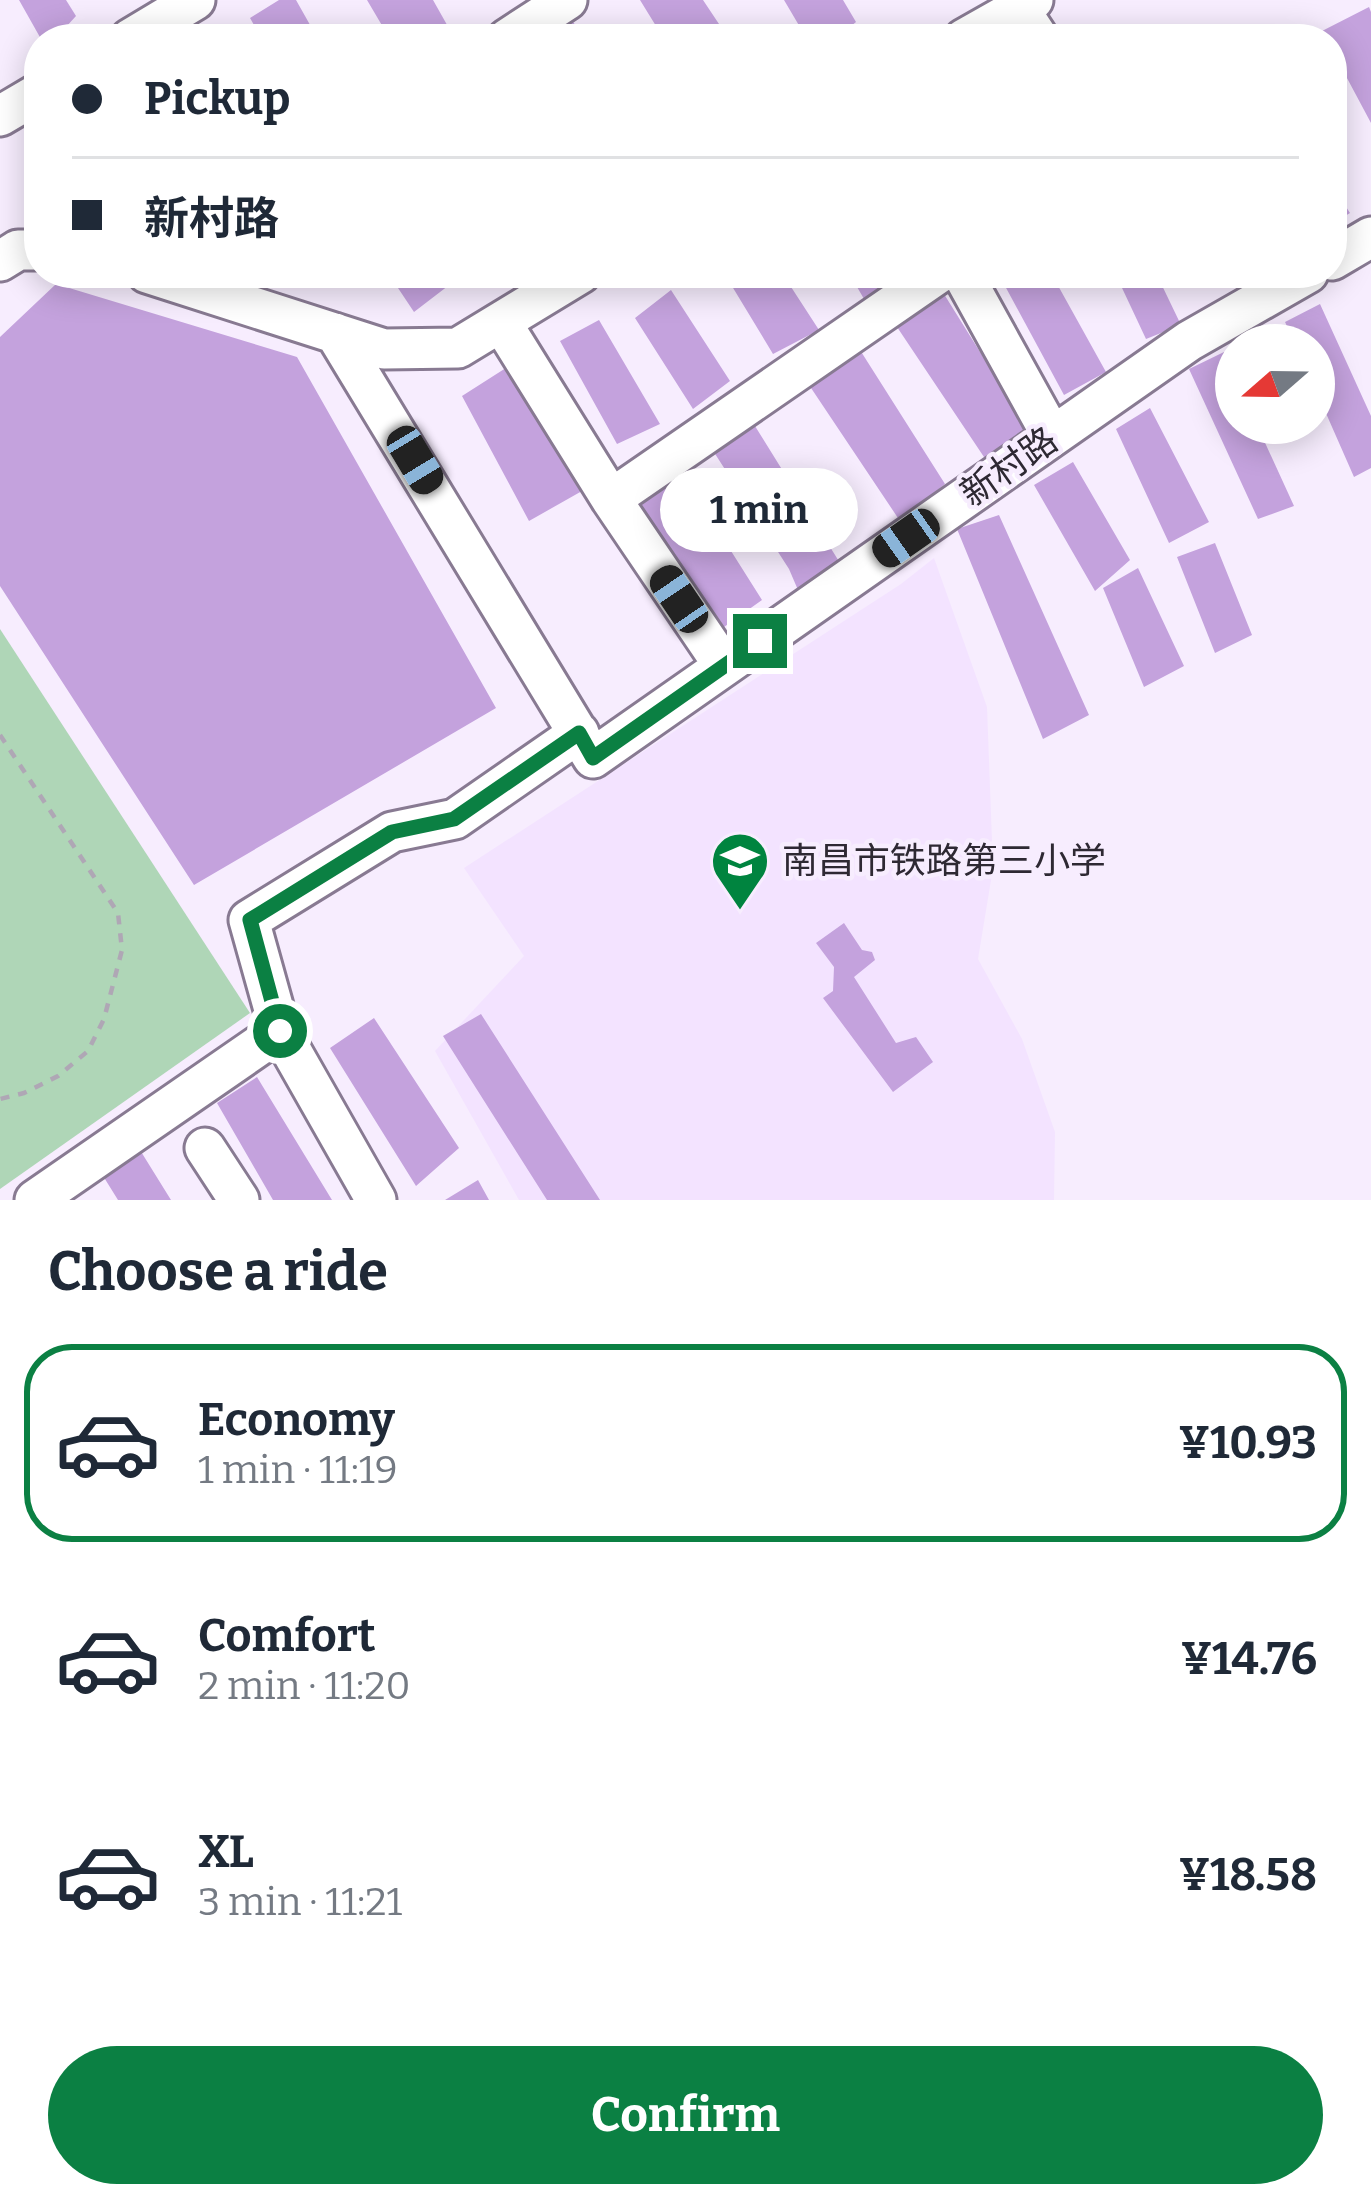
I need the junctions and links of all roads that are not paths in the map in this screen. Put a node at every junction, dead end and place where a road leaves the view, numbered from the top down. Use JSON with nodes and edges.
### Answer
{"nodes":[{"id":1,"x":195,"y":0,"type":"edge"},
{"id":2,"x":567,"y":0,"type":"edge"},
{"id":3,"x":155,"y":24,"type":"edge"},
{"id":4,"x":530,"y":24,"type":"edge"},
{"id":5,"x":194,"y":288,"type":"edge"},
{"id":6,"x":557,"y":288,"type":"edge"},
{"id":7,"x":917,"y":288,"type":"edge"},
{"id":8,"x":970,"y":288,"type":"edge"},
{"id":9,"x":1281,"y":288,"type":"edge"},
{"id":10,"x":501,"y":322,"type":"junction"},
{"id":11,"x":335,"y":333,"type":"junction"},
{"id":12,"x":1052,"y":436,"type":"junction"},
{"id":13,"x":610,"y":499,"type":"junction"},
{"id":14,"x":724,"y":666,"type":"junction"},
{"id":15,"x":579,"y":733,"type":"junction"},
{"id":16,"x":280,"y":1031,"type":"junction"},
{"id":17,"x":206,"y":1148,"type":"dead end"},
{"id":18,"x":35,"y":1200,"type":"edge"},
{"id":19,"x":239,"y":1200,"type":"edge"},
{"id":20,"x":376,"y":1200,"type":"edge"}],
"edges":[{"from":1,"to":3,"type":"street"},
{"from":2,"to":4,"type":"street"},
{"from":5,"to":11,"type":"street"},
{"from":6,"to":10,"type":"street"},
{"from":7,"to":13,"type":"street"},
{"from":8,"to":12,"type":"street"},
{"from":9,"to":12,"type":"street","name":"新村路"},
{"from":10,"to":11,"type":"street"},
{"from":10,"to":13,"type":"street"},
{"from":11,"to":15,"type":"street"},
{"from":12,"to":14,"type":"street","name":"新村路"},
{"from":13,"to":14,"type":"street"},
{"from":14,"to":15,"type":"street","name":"新村路"},
{"from":15,"to":16,"type":"street"},
{"from":16,"to":18,"type":"street"},
{"from":16,"to":20,"type":"street"},
{"from":17,"to":19,"type":"street"}]}
